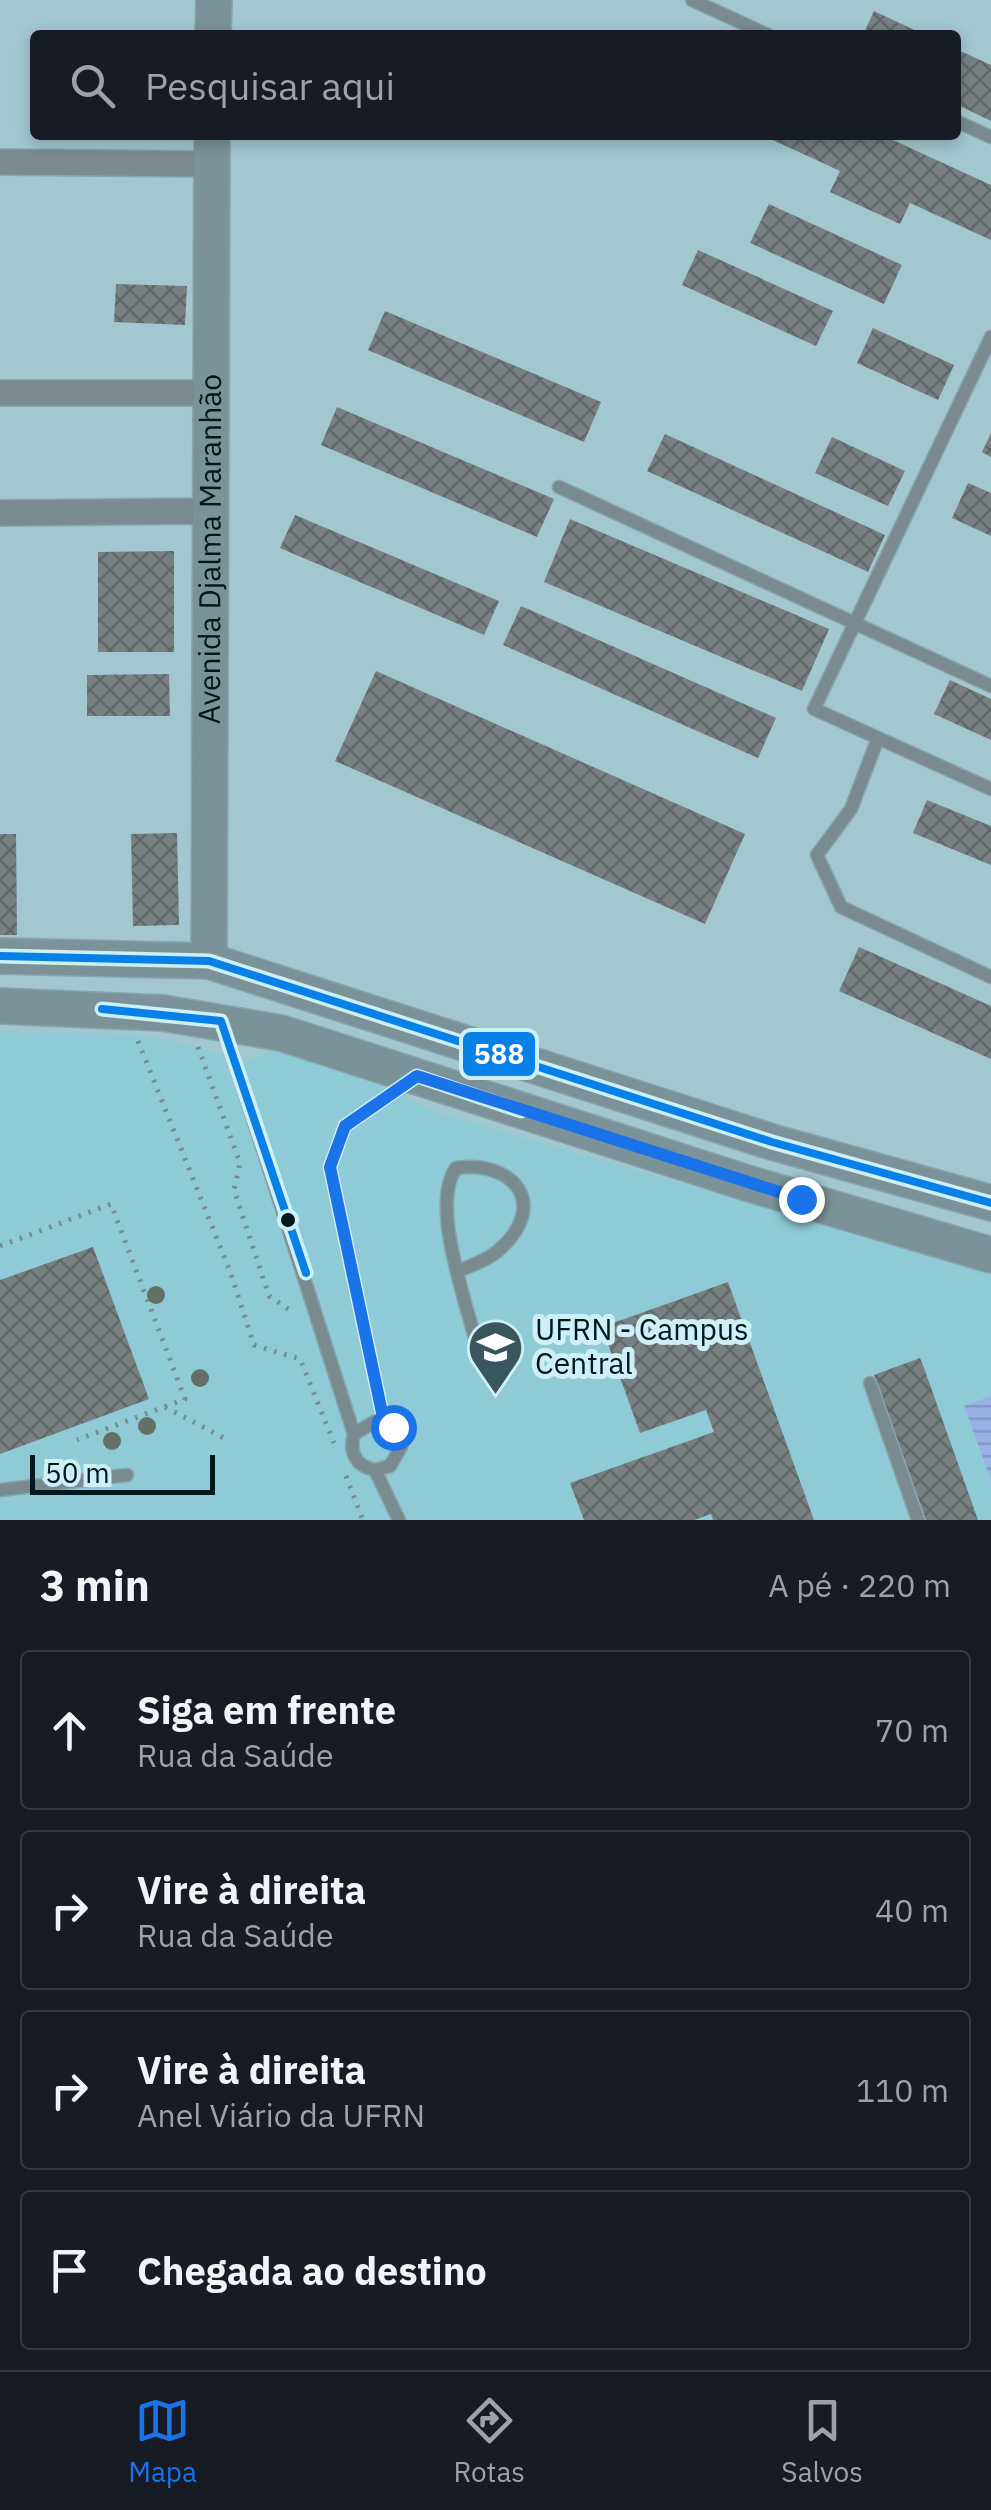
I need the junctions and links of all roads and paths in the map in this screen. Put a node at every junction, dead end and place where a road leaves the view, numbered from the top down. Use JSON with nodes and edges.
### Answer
{"nodes":[{"id":1,"x":214,"y":0,"type":"edge"},
{"id":2,"x":692,"y":0,"type":"edge"},
{"id":3,"x":213,"y":30,"type":"edge"},
{"id":4,"x":757,"y":30,"type":"edge"},
{"id":5,"x":961,"y":122,"type":"edge"},
{"id":6,"x":991,"y":136,"type":"edge"},
{"id":7,"x":212,"y":149,"type":"edge"},
{"id":8,"x":0,"y":162,"type":"edge"},
{"id":9,"x":991,"y":337,"type":"edge"},
{"id":10,"x":0,"y":393,"type":"edge"},
{"id":11,"x":212,"y":394,"type":"junction"},
{"id":12,"x":560,"y":487,"type":"dead end"},
{"id":13,"x":0,"y":512,"type":"edge"},
{"id":14,"x":212,"y":512,"type":"junction"},
{"id":15,"x":856,"y":624,"type":"junction"},
{"id":16,"x":991,"y":686,"type":"edge"},
{"id":17,"x":878,"y":738,"type":"junction"},
{"id":18,"x":991,"y":789,"type":"edge"},
{"id":19,"x":0,"y":956,"type":"edge"},
{"id":20,"x":209,"y":961,"type":"junction"},
{"id":21,"x":991,"y":977,"type":"edge"},
{"id":22,"x":0,"y":1006,"type":"edge"},
{"id":23,"x":221,"y":1020,"type":"junction"},
{"id":24,"x":135,"y":1034,"type":"dead end"},
{"id":25,"x":187,"y":1036,"type":"dead end"},
{"id":26,"x":417,"y":1076,"type":"junction"},
{"id":27,"x":991,"y":1203,"type":"edge"},
{"id":28,"x":0,"y":1246,"type":"edge"},
{"id":29,"x":991,"y":1255,"type":"edge"},
{"id":30,"x":459,"y":1271,"type":"junction"},
{"id":31,"x":304,"y":1319,"type":"dead end"},
{"id":32,"x":476,"y":1343,"type":"dead end"},
{"id":33,"x":870,"y":1383,"type":"dead end"},
{"id":34,"x":164,"y":1407,"type":"junction"},
{"id":35,"x":384,"y":1422,"type":"junction"},
{"id":36,"x":354,"y":1434,"type":"junction"},
{"id":37,"x":224,"y":1438,"type":"dead end"},
{"id":38,"x":76,"y":1440,"type":"dead end"},
{"id":39,"x":336,"y":1449,"type":"dead end"},
{"id":40,"x":342,"y":1465,"type":"dead end"},
{"id":41,"x":375,"y":1470,"type":"junction"},
{"id":42,"x":126,"y":1475,"type":"dead end"},
{"id":43,"x":0,"y":1490,"type":"edge"},
{"id":44,"x":364,"y":1520,"type":"edge"},
{"id":45,"x":399,"y":1520,"type":"edge"},
{"id":46,"x":918,"y":1520,"type":"edge"}],
"edges":[{"from":1,"to":3,"type":"main road"},
{"from":2,"to":4,"type":"lane"},
{"from":5,"to":6,"type":"lane"},
{"from":7,"to":8,"type":"street"},
{"from":7,"to":11,"type":"main road","name":"Avenida Djalma Maranhão"},
{"from":9,"to":15,"type":"lane"},
{"from":10,"to":11,"type":"street"},
{"from":11,"to":14,"type":"main road","name":"Avenida Djalma Maranhão"},
{"from":12,"to":15,"type":"lane"},
{"from":13,"to":14,"type":"street"},
{"from":14,"to":20,"type":"main road","name":"Avenida Djalma Maranhão"},
{"from":15,"to":16,"type":"lane"},
{"from":15,"to":17,"type":"lane"},
{"from":17,"to":18,"type":"lane"},
{"from":17,"to":21,"type":"lane"},
{"from":19,"to":20,"type":"main road"},
{"from":20,"to":27,"type":"main road"},
{"from":22,"to":23,"type":"main road"},
{"from":23,"to":26,"type":"main road"},
{"from":23,"to":36,"type":"lane"},
{"from":24,"to":39,"type":"path"},
{"from":25,"to":31,"type":"path"},
{"from":26,"to":29,"type":"main road"},
{"from":26,"to":35,"type":"lane"},
{"from":28,"to":34,"type":"path"},
{"from":30,"to":30,"type":"lane"},
{"from":30,"to":32,"type":"lane"},
{"from":33,"to":46,"type":"lane"},
{"from":34,"to":37,"type":"path"},
{"from":34,"to":38,"type":"path"},
{"from":35,"to":36,"type":"lane"},
{"from":35,"to":41,"type":"lane"},
{"from":36,"to":41,"type":"lane"},
{"from":40,"to":44,"type":"path"},
{"from":41,"to":45,"type":"lane"},
{"from":42,"to":43,"type":"lane"}]}
